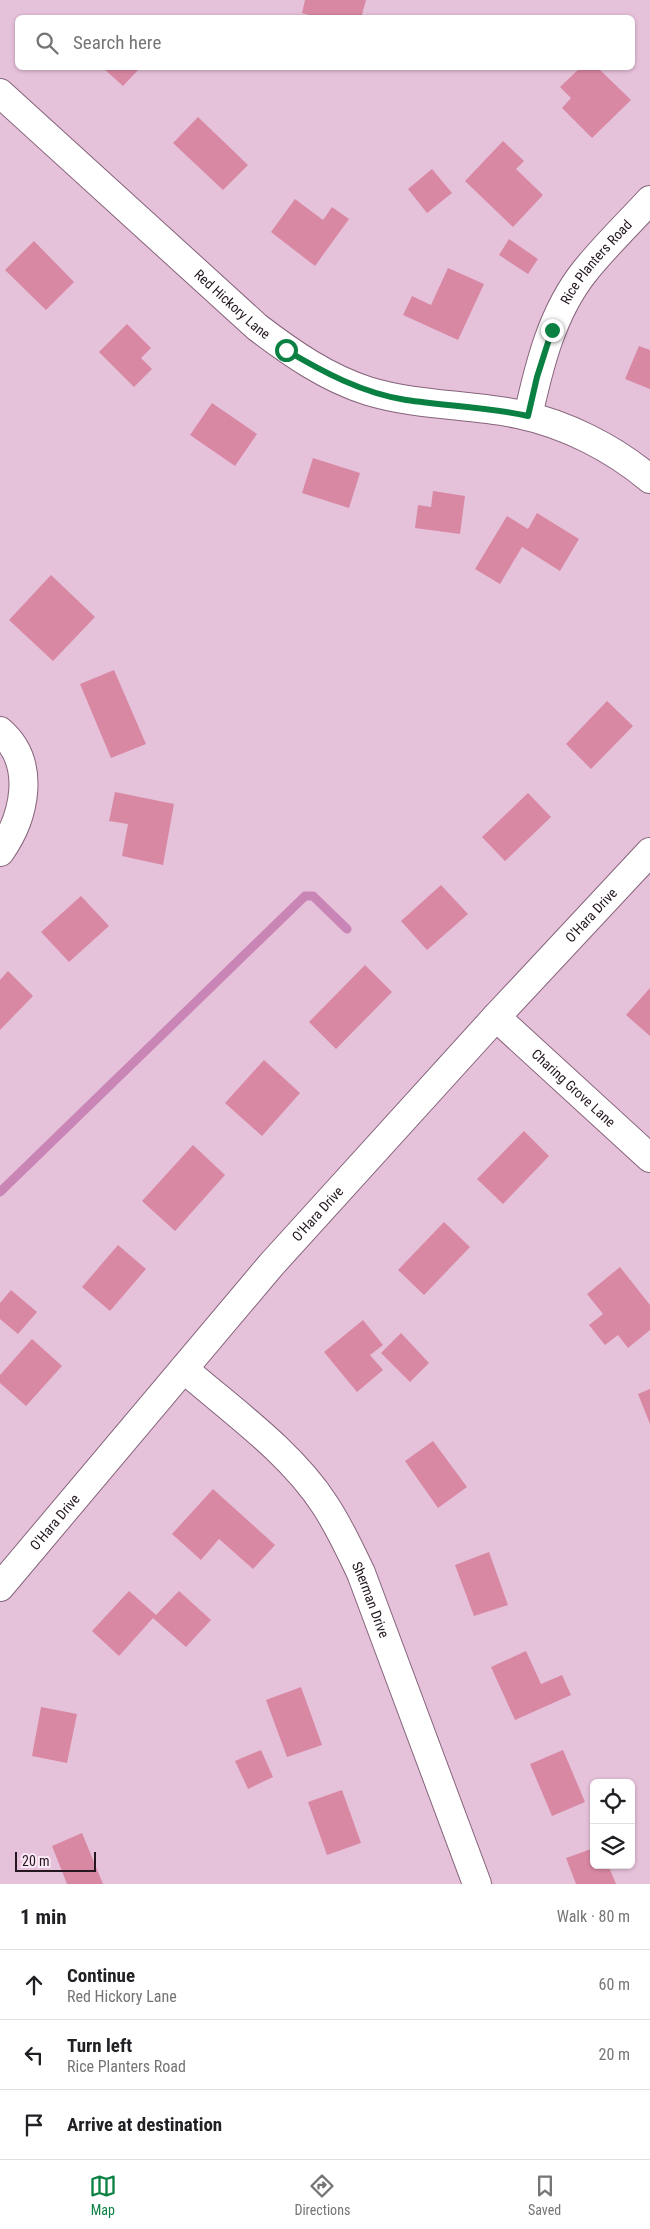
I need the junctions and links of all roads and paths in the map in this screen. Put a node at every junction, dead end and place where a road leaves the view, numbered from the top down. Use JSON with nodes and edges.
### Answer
{"nodes":[{"id":1,"x":0,"y":93,"type":"edge"},
{"id":2,"x":650,"y":200,"type":"edge"},
{"id":3,"x":528,"y":416,"type":"junction"},
{"id":4,"x":650,"y":479,"type":"edge"},
{"id":5,"x":0,"y":731,"type":"edge"},
{"id":6,"x":0,"y":852,"type":"edge"},
{"id":7,"x":650,"y":852,"type":"edge"},
{"id":8,"x":496,"y":1017,"type":"junction"},
{"id":9,"x":650,"y":1158,"type":"edge"},
{"id":10,"x":184,"y":1369,"type":"junction"},
{"id":11,"x":0,"y":1587,"type":"edge"},
{"id":12,"x":477,"y":1884,"type":"edge"}],
"edges":[{"from":1,"to":3,"type":"street","name":"Red Hickory Lane"},
{"from":2,"to":3,"type":"street","name":"Rice Planters Road"},
{"from":3,"to":4,"type":"street","name":"Red Hickory Lane"},
{"from":5,"to":6,"type":"street"},
{"from":7,"to":8,"type":"street","name":"O'Hara Drive"},
{"from":8,"to":9,"type":"street","name":"Charing Grove Lane"},
{"from":8,"to":10,"type":"street","name":"O'Hara Drive"},
{"from":10,"to":11,"type":"street","name":"O'Hara Drive"},
{"from":10,"to":12,"type":"street","name":"Sherman Drive"}]}
